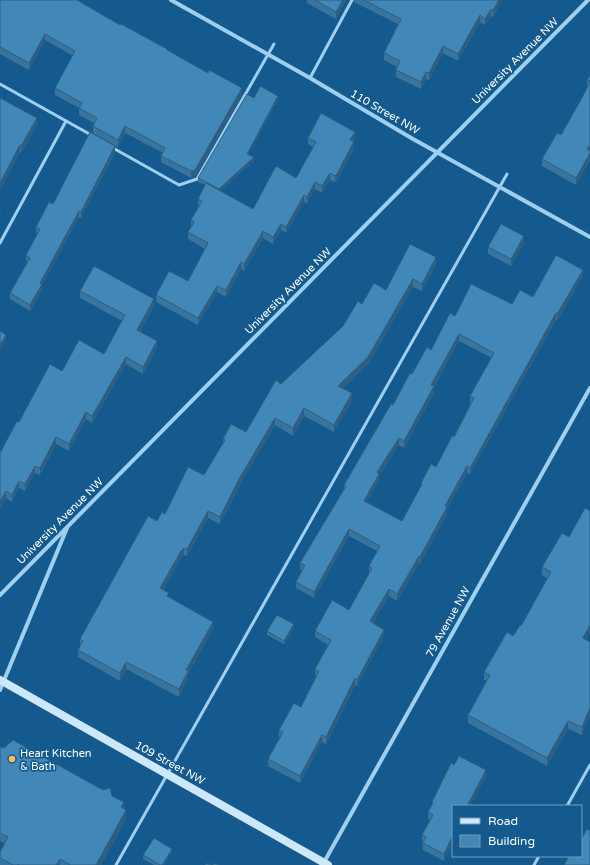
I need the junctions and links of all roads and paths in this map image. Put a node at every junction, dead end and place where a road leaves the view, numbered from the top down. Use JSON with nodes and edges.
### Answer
{"nodes":[{"id":1,"x":171,"y":0,"type":"edge"},
{"id":2,"x":352,"y":0,"type":"edge"},
{"id":3,"x":588,"y":0,"type":"edge"},
{"id":4,"x":274,"y":44,"type":"dead end"},
{"id":5,"x":269,"y":55,"type":"junction"},
{"id":6,"x":310,"y":78,"type":"junction"},
{"id":7,"x":0,"y":84,"type":"edge"},
{"id":8,"x":66,"y":121,"type":"junction"},
{"id":9,"x":100,"y":140,"type":"edge"},
{"id":10,"x":106,"y":144,"type":"edge"},
{"id":11,"x":438,"y":153,"type":"junction"},
{"id":12,"x":507,"y":174,"type":"dead end"},
{"id":13,"x":500,"y":187,"type":"junction"},
{"id":14,"x":590,"y":237,"type":"edge"},
{"id":15,"x":0,"y":243,"type":"edge"},
{"id":16,"x":590,"y":388,"type":"edge"},
{"id":17,"x":68,"y":526,"type":"junction"},
{"id":18,"x":0,"y":595,"type":"edge"},
{"id":19,"x":2,"y":681,"type":"edge"},
{"id":20,"x":0,"y":690,"type":"edge"},
{"id":21,"x":590,"y":765,"type":"edge"},
{"id":22,"x":167,"y":774,"type":"junction"},
{"id":23,"x":568,"y":805,"type":"edge"},
{"id":24,"x":324,"y":864,"type":"edge"},
{"id":25,"x":116,"y":865,"type":"edge"}],
"edges":[{"from":1,"to":5,"type":"street","name":"110 Street NW"},
{"from":2,"to":6,"type":"lane"},
{"from":3,"to":11,"type":"street","name":"University Avenue NW"},
{"from":4,"to":5,"type":"lane"},
{"from":5,"to":6,"type":"street","name":"110 Street NW"},
{"from":5,"to":10,"type":"lane"},
{"from":6,"to":11,"type":"street","name":"110 Street NW"},
{"from":7,"to":8,"type":"lane"},
{"from":8,"to":9,"type":"lane"},
{"from":8,"to":15,"type":"lane"},
{"from":11,"to":13,"type":"street","name":"110 Street NW"},
{"from":11,"to":17,"type":"street","name":"University Avenue NW"},
{"from":12,"to":13,"type":"lane"},
{"from":13,"to":14,"type":"street","name":"110 Street NW"},
{"from":13,"to":22,"type":"lane"},
{"from":16,"to":24,"type":"street","name":"79 Avenue NW"},
{"from":17,"to":18,"type":"street","name":"University Avenue NW"},
{"from":17,"to":19,"type":"street"},
{"from":19,"to":20,"type":"street"},
{"from":19,"to":22,"type":"main road","name":"109 Street NW"},
{"from":21,"to":23,"type":"lane"},
{"from":22,"to":24,"type":"main road","name":"109 Street NW"},
{"from":22,"to":25,"type":"lane"}]}
